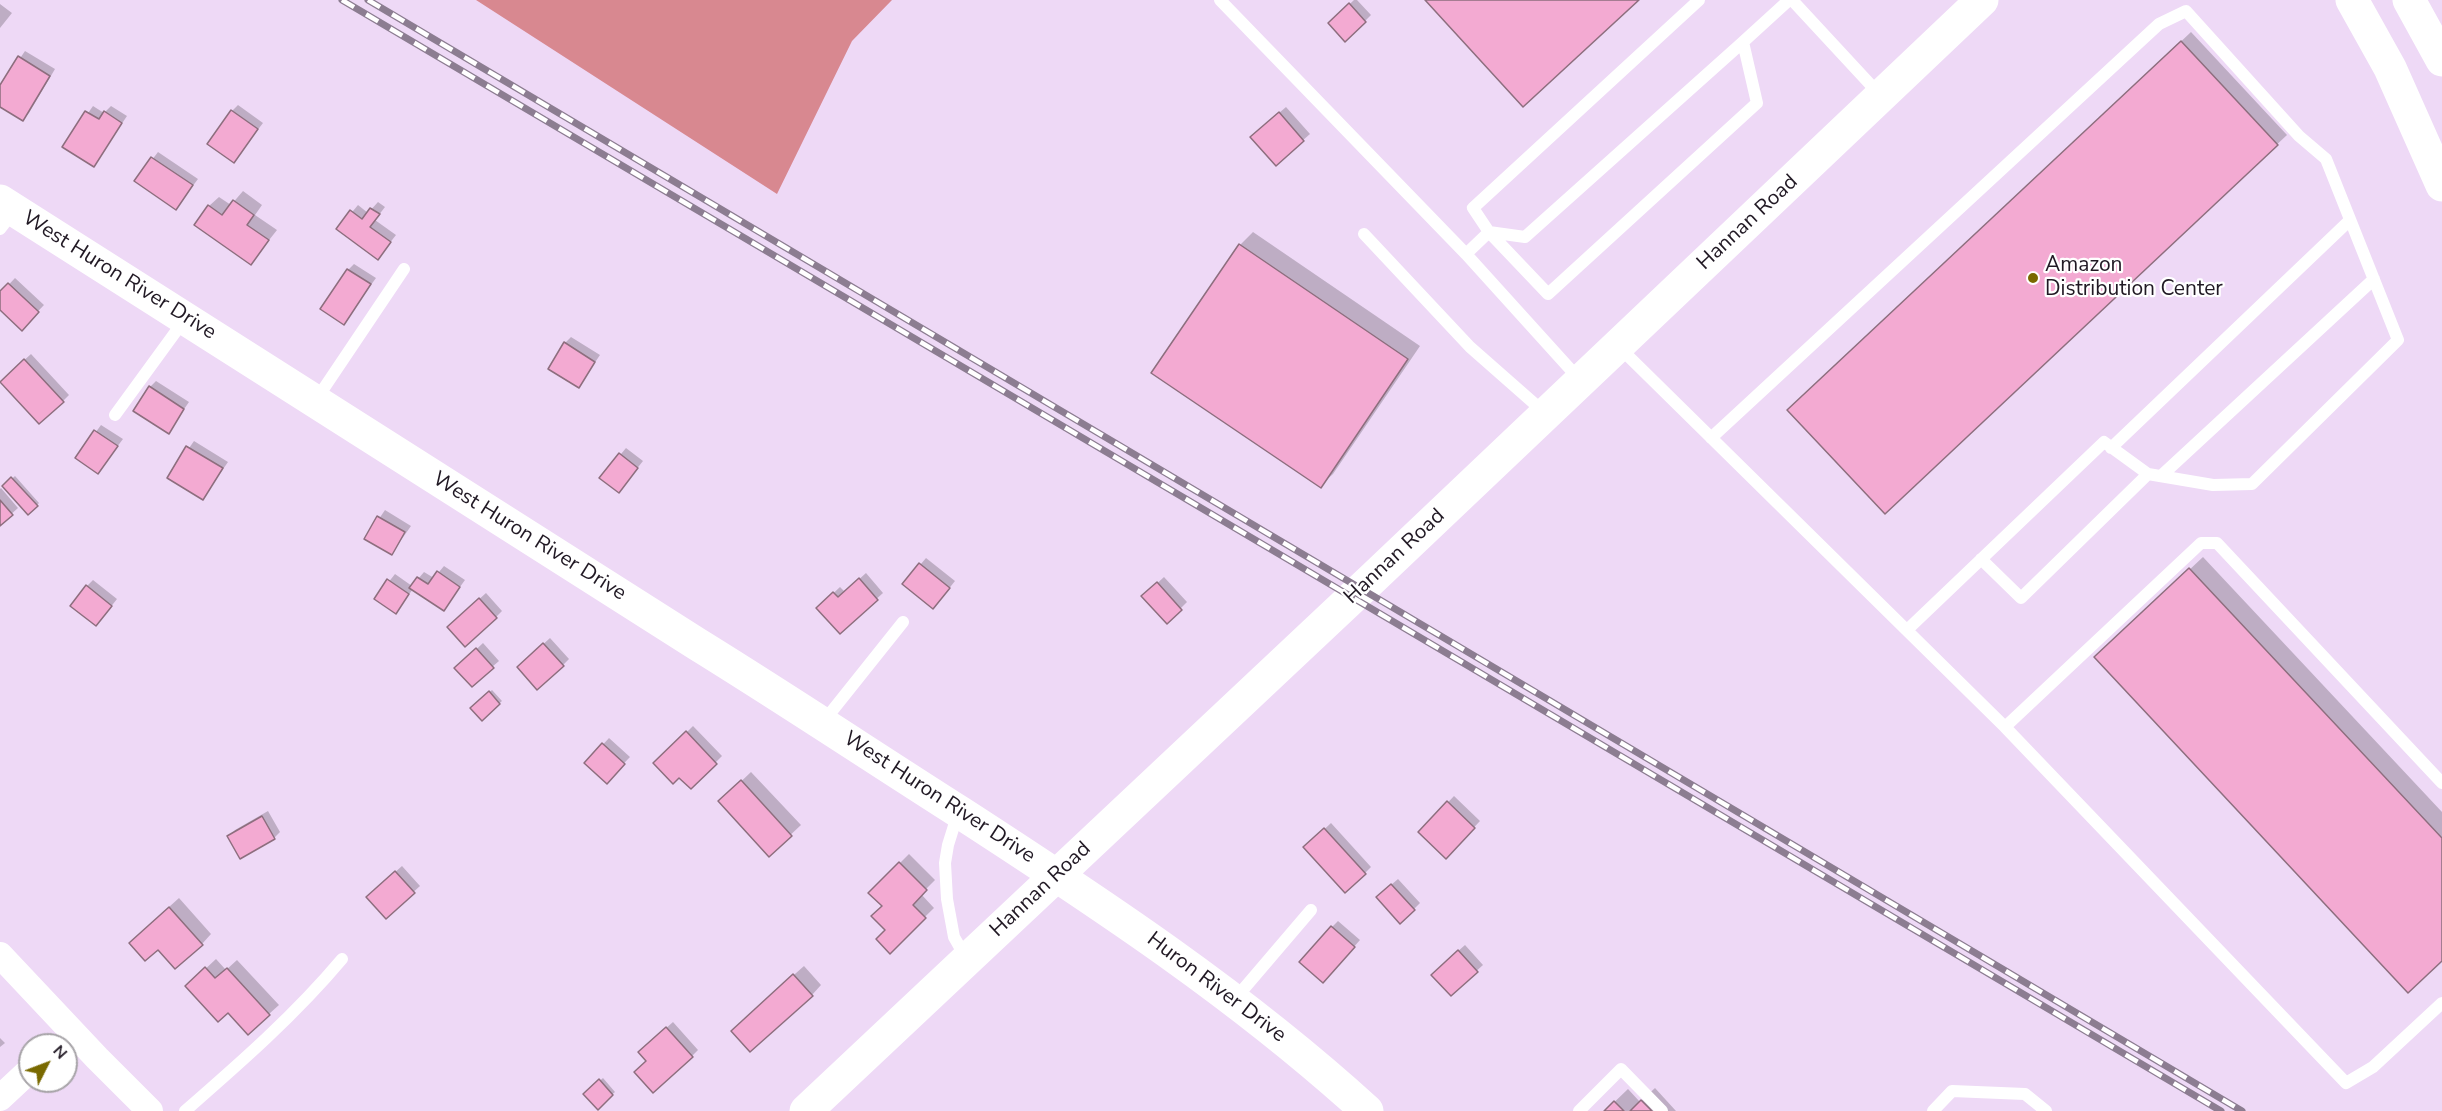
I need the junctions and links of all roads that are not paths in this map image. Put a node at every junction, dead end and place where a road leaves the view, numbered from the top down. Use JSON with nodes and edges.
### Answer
{"nodes":[{"id":1,"x":1220,"y":0,"type":"edge"},
{"id":2,"x":1699,"y":0,"type":"edge"},
{"id":3,"x":1790,"y":0,"type":"edge"},
{"id":4,"x":1982,"y":0,"type":"edge"},
{"id":5,"x":2352,"y":0,"type":"edge"},
{"id":6,"x":2409,"y":0,"type":"edge"},
{"id":7,"x":1743,"y":42,"type":"junction"},
{"id":8,"x":2442,"y":60,"type":"edge"},
{"id":9,"x":1882,"y":97,"type":"junction"},
{"id":10,"x":2442,"y":185,"type":"edge"},
{"id":11,"x":5,"y":213,"type":"edge"},
{"id":12,"x":2350,"y":220,"type":"junction"},
{"id":13,"x":1489,"y":232,"type":"junction"},
{"id":14,"x":1364,"y":234,"type":"dead end"},
{"id":15,"x":1466,"y":254,"type":"junction"},
{"id":16,"x":404,"y":269,"type":"dead end"},
{"id":17,"x":2373,"y":279,"type":"junction"},
{"id":18,"x":186,"y":318,"type":"junction"},
{"id":19,"x":1618,"y":346,"type":"junction"},
{"id":20,"x":1581,"y":381,"type":"junction"},
{"id":21,"x":315,"y":401,"type":"junction"},
{"id":22,"x":1546,"y":414,"type":"junction"},
{"id":23,"x":115,"y":415,"type":"dead end"},
{"id":24,"x":1711,"y":438,"type":"junction"},
{"id":25,"x":2111,"y":448,"type":"junction"},
{"id":26,"x":2148,"y":474,"type":"junction"},
{"id":27,"x":2161,"y":476,"type":"junction"},
{"id":28,"x":1981,"y":559,"type":"junction"},
{"id":29,"x":903,"y":622,"type":"dead end"},
{"id":30,"x":1907,"y":630,"type":"junction"},
{"id":31,"x":823,"y":722,"type":"junction"},
{"id":32,"x":2005,"y":727,"type":"junction"},
{"id":33,"x":2442,"y":783,"type":"edge"},
{"id":34,"x":959,"y":812,"type":"junction"},
{"id":35,"x":1058,"y":875,"type":"junction"},
{"id":36,"x":1311,"y":910,"type":"dead end"},
{"id":37,"x":0,"y":955,"type":"edge"},
{"id":38,"x":342,"y":959,"type":"dead end"},
{"id":39,"x":966,"y":959,"type":"junction"},
{"id":40,"x":1234,"y":1000,"type":"junction"},
{"id":41,"x":2442,"y":1003,"type":"edge"},
{"id":42,"x":63,"y":1033,"type":"edge"},
{"id":43,"x":78,"y":1048,"type":"edge"},
{"id":44,"x":18,"y":1081,"type":"edge"},
{"id":45,"x":0,"y":1098,"type":"edge"},
{"id":46,"x":150,"y":1111,"type":"edge"},
{"id":47,"x":185,"y":1111,"type":"edge"},
{"id":48,"x":806,"y":1111,"type":"edge"},
{"id":49,"x":1367,"y":1111,"type":"edge"},
{"id":50,"x":1579,"y":1111,"type":"edge"},
{"id":51,"x":1662,"y":1111,"type":"edge"},
{"id":52,"x":1933,"y":1111,"type":"edge"},
{"id":53,"x":2046,"y":1111,"type":"edge"}],
"edges":[{"from":1,"to":15,"type":"lane"},
{"from":2,"to":13,"type":"lane"},
{"from":3,"to":7,"type":"lane"},
{"from":3,"to":9,"type":"lane"},
{"from":4,"to":9,"type":"street","name":"Hannan Road"},
{"from":5,"to":10,"type":"street"},
{"from":6,"to":8,"type":"street"},
{"from":7,"to":13,"type":"lane"},
{"from":7,"to":13,"type":"lane"},
{"from":9,"to":19,"type":"street","name":"Hannan Road"},
{"from":11,"to":18,"type":"street","name":"West Huron River Drive"},
{"from":12,"to":17,"type":"lane"},
{"from":12,"to":24,"type":"lane"},
{"from":12,"to":25,"type":"lane"},
{"from":13,"to":15,"type":"lane"},
{"from":14,"to":22,"type":"lane"},
{"from":15,"to":20,"type":"lane"},
{"from":16,"to":21,"type":"lane"},
{"from":17,"to":27,"type":"lane"},
{"from":17,"to":27,"type":"lane"},
{"from":18,"to":21,"type":"street","name":"West Huron River Drive"},
{"from":18,"to":23,"type":"lane"},
{"from":19,"to":20,"type":"street","name":"Hannan Road"},
{"from":19,"to":24,"type":"lane"},
{"from":20,"to":22,"type":"street","name":"Hannan Road"},
{"from":21,"to":31,"type":"street","name":"West Huron River Drive"},
{"from":22,"to":35,"type":"street","name":"Hannan Road"},
{"from":24,"to":30,"type":"lane"},
{"from":25,"to":26,"type":"lane"},
{"from":25,"to":28,"type":"lane"},
{"from":26,"to":27,"type":"lane"},
{"from":26,"to":28,"type":"lane"},
{"from":28,"to":30,"type":"lane"},
{"from":29,"to":31,"type":"lane"},
{"from":30,"to":32,"type":"lane"},
{"from":31,"to":34,"type":"street","name":"West Huron River Drive"},
{"from":32,"to":33,"type":"lane"},
{"from":32,"to":41,"type":"lane"},
{"from":34,"to":35,"type":"street","name":"West Huron River Drive"},
{"from":34,"to":39,"type":"lane"},
{"from":35,"to":39,"type":"street","name":"Hannan Road"},
{"from":35,"to":40,"type":"street","name":"Huron River Drive"},
{"from":36,"to":40,"type":"lane"},
{"from":37,"to":42,"type":"street"},
{"from":38,"to":47,"type":"lane"},
{"from":39,"to":48,"type":"street","name":"Hannan Road"},
{"from":40,"to":49,"type":"street","name":"Huron River Drive"},
{"from":43,"to":46,"type":"street"},
{"from":44,"to":45,"type":"street"},
{"from":50,"to":51,"type":"lane"},
{"from":52,"to":53,"type":"lane"}]}
